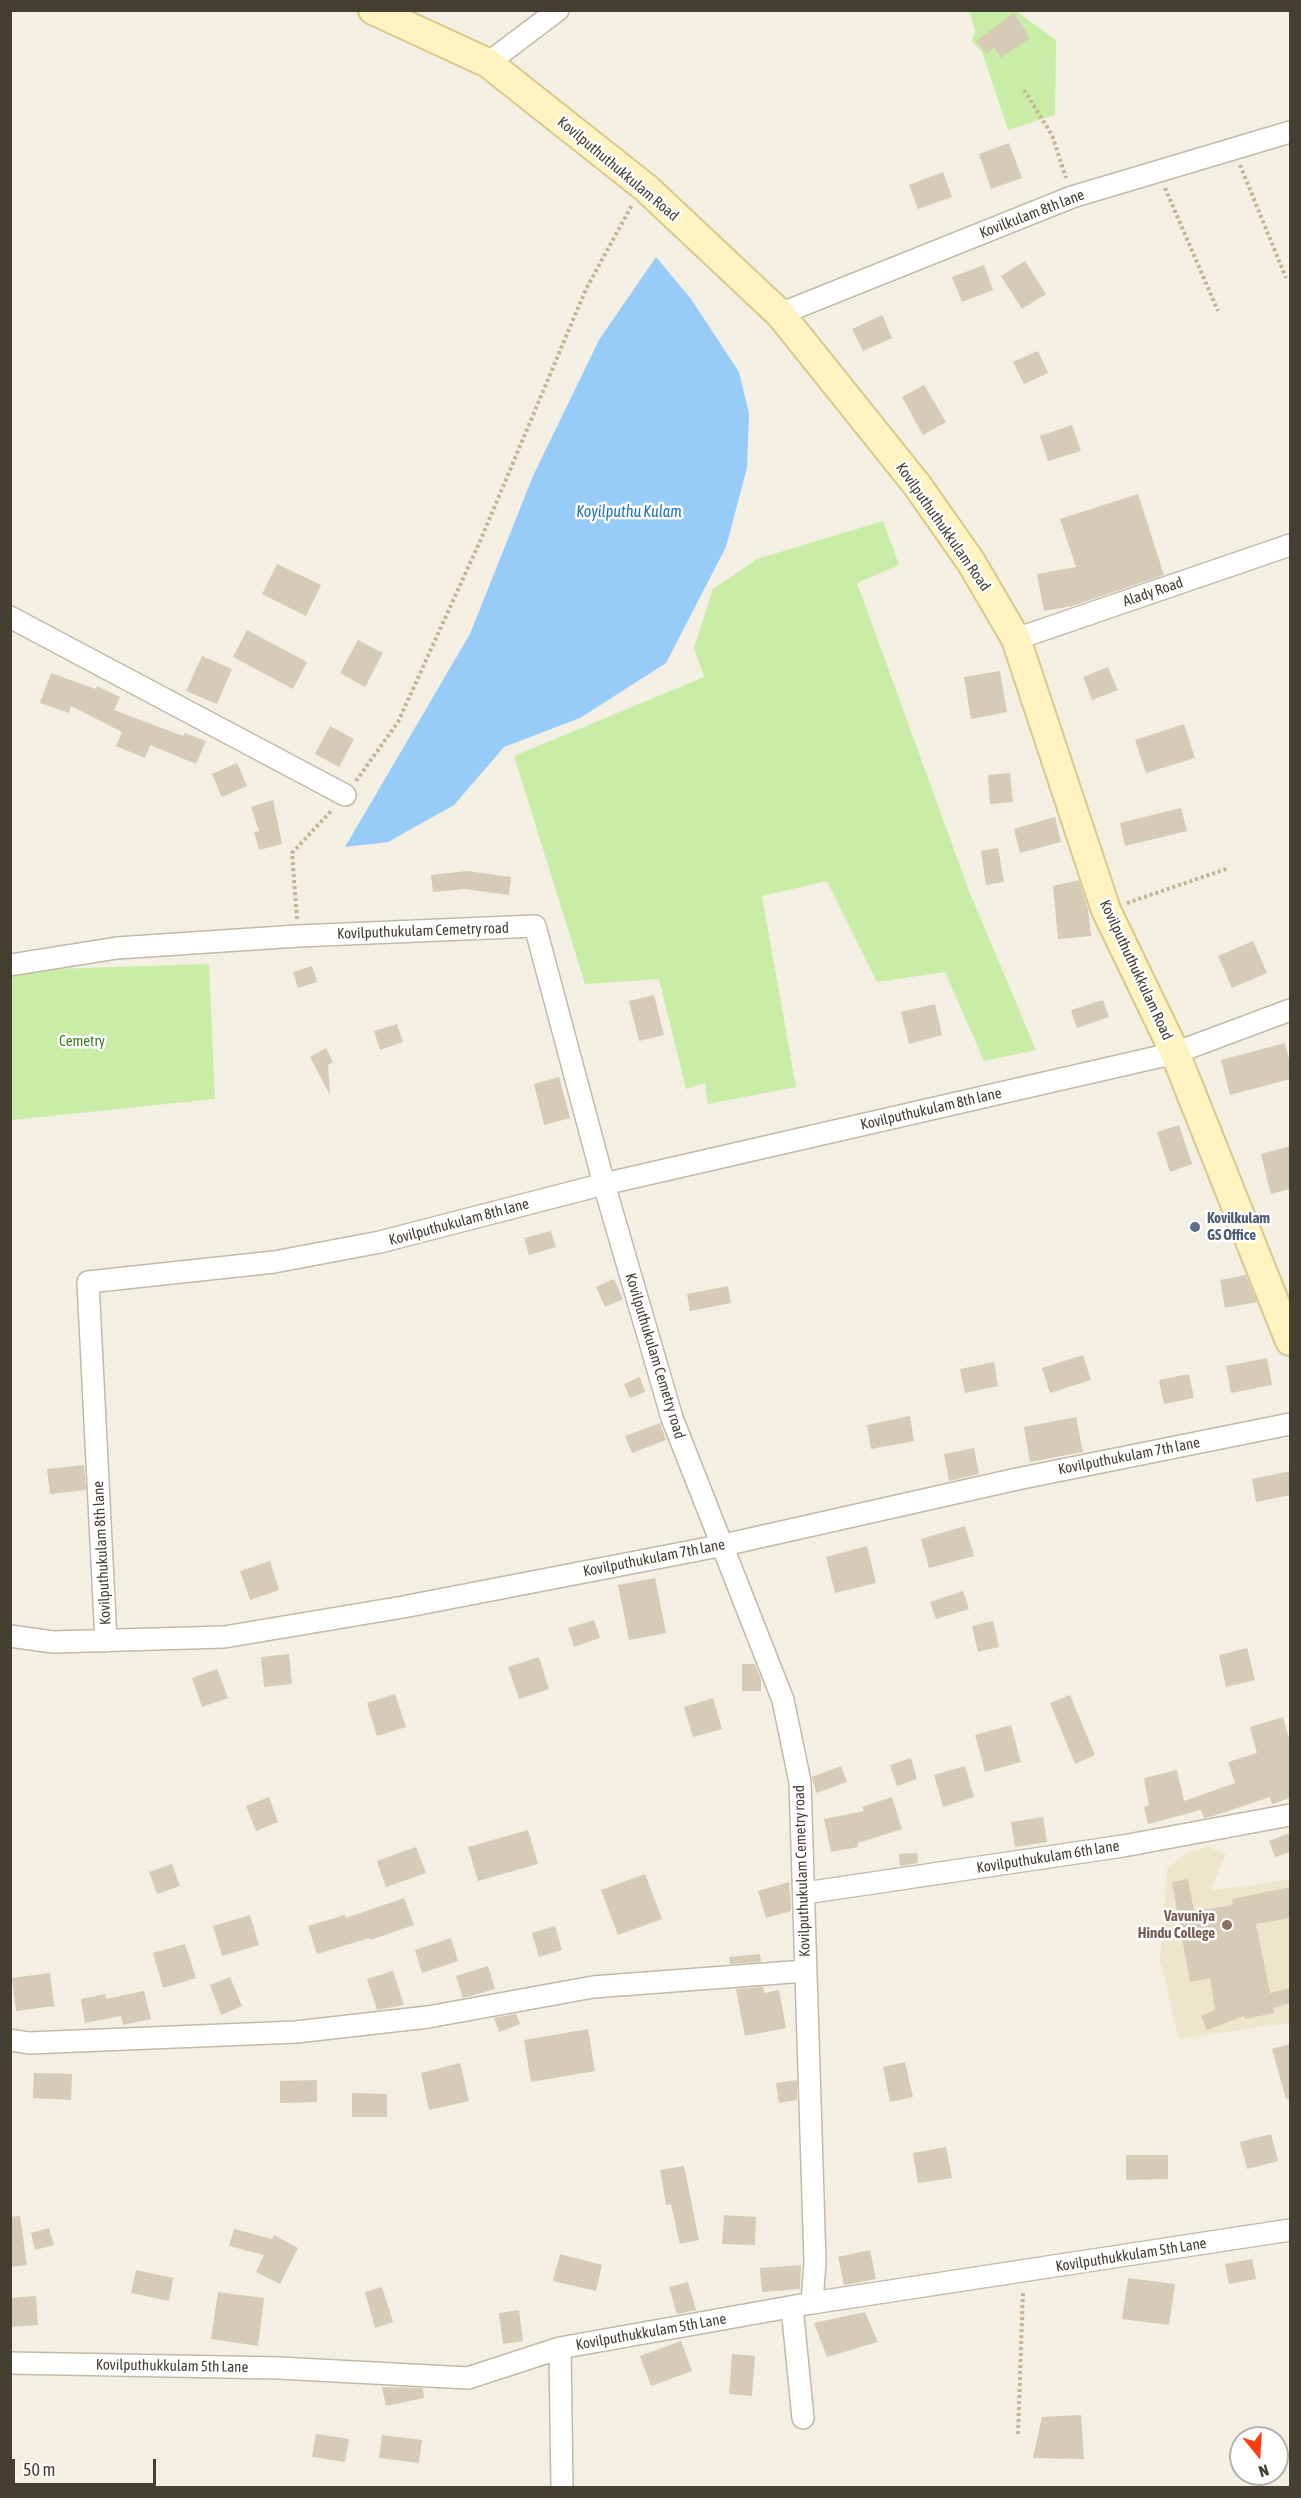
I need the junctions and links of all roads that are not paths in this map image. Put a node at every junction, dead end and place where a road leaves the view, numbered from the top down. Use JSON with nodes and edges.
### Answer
{"nodes":[{"id":1,"x":373,"y":10,"type":"edge"},
{"id":2,"x":558,"y":10,"type":"edge"},
{"id":3,"x":488,"y":63,"type":"junction"},
{"id":4,"x":1290,"y":132,"type":"edge"},
{"id":5,"x":780,"y":314,"type":"junction"},
{"id":6,"x":1290,"y":544,"type":"edge"},
{"id":7,"x":10,"y":617,"type":"edge"},
{"id":8,"x":1016,"y":639,"type":"junction"},
{"id":9,"x":345,"y":795,"type":"road end"},
{"id":10,"x":10,"y":965,"type":"edge"},
{"id":11,"x":1290,"y":1010,"type":"edge"},
{"id":12,"x":1175,"y":1053,"type":"junction"},
{"id":13,"x":604,"y":1184,"type":"junction"},
{"id":14,"x":1290,"y":1341,"type":"edge"},
{"id":15,"x":1290,"y":1424,"type":"edge"},
{"id":16,"x":724,"y":1545,"type":"junction"},
{"id":17,"x":10,"y":1636,"type":"edge"},
{"id":18,"x":106,"y":1641,"type":"junction"},
{"id":19,"x":1290,"y":1815,"type":"edge"},
{"id":20,"x":805,"y":1893,"type":"junction"},
{"id":21,"x":805,"y":1971,"type":"junction"},
{"id":22,"x":10,"y":2040,"type":"edge"},
{"id":23,"x":1290,"y":2230,"type":"edge"},
{"id":24,"x":802,"y":2305,"type":"junction"},
{"id":25,"x":560,"y":2348,"type":"junction"},
{"id":26,"x":10,"y":2363,"type":"edge"},
{"id":27,"x":803,"y":2418,"type":"dead end"},
{"id":28,"x":562,"y":2487,"type":"edge"}],
"edges":[{"from":1,"to":3,"type":"street","name":"Kovilputhuthukkulam Road"},
{"from":2,"to":3,"type":"street"},
{"from":3,"to":5,"type":"street","name":"Kovilputhuthukkulam Road"},
{"from":4,"to":5,"type":"street","name":"Kovilkulam 8th lane"},
{"from":5,"to":8,"type":"street","name":"Kovilputhuthukkulam Road"},
{"from":6,"to":8,"type":"street","name":"Alady Road"},
{"from":7,"to":9,"type":"street"},
{"from":8,"to":12,"type":"street","name":"Kovilputhuthukkulam Road"},
{"from":10,"to":13,"type":"street","name":"Kovilputhukulam Cemetry road"},
{"from":11,"to":12,"type":"street","name":"Kovilputhukulam 8th lane"},
{"from":12,"to":13,"type":"street","name":"Kovilputhukulam 8th lane"},
{"from":12,"to":14,"type":"street","name":"Kovilputhuthukkulam Road"},
{"from":13,"to":16,"type":"street","name":"Kovilputhukulam Cemetry road"},
{"from":13,"to":18,"type":"street","name":"Kovilputhukulam 8th lane"},
{"from":15,"to":16,"type":"street","name":"Kovilputhukulam 7th lane"},
{"from":16,"to":18,"type":"street","name":"Kovilputhukulam 7th lane"},
{"from":16,"to":20,"type":"street","name":"Kovilputhukulam Cemetry road"},
{"from":17,"to":18,"type":"street","name":"Kovilputhukulam 7th lane"},
{"from":19,"to":20,"type":"street","name":"Kovilputhukulam 6th lane"},
{"from":20,"to":21,"type":"street","name":"Kovilputhukulam Cemetry road"},
{"from":21,"to":22,"type":"street"},
{"from":21,"to":24,"type":"street","name":"Kovilputhukulam Cemetry road"},
{"from":23,"to":24,"type":"street","name":"Kovilputhukkulam 5th Lane"},
{"from":24,"to":25,"type":"street","name":"Kovilputhukkulam 5th Lane"},
{"from":24,"to":27,"type":"street","name":"Kovilputhukulam Cemetry road"},
{"from":25,"to":26,"type":"street","name":"Kovilputhukkulam 5th Lane"},
{"from":25,"to":28,"type":"street"}]}
